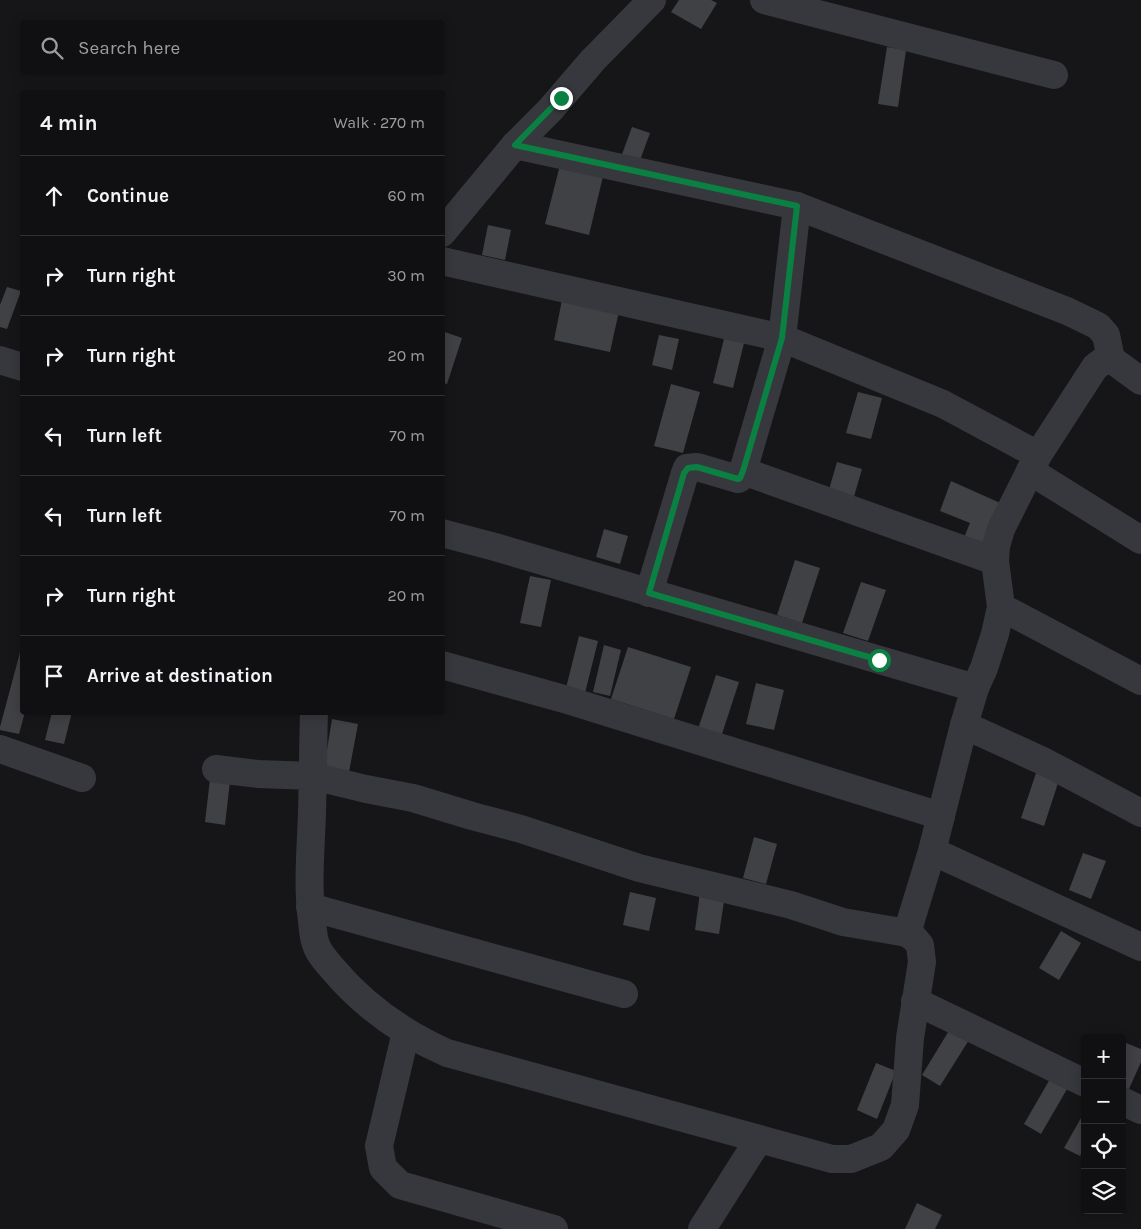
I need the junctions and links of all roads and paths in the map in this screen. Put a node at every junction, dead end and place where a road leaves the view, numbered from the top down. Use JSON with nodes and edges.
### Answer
{"nodes":[{"id":1,"x":652,"y":0,"type":"edge"},
{"id":2,"x":764,"y":0,"type":"edge"},
{"id":3,"x":1054,"y":75,"type":"dead end"},
{"id":4,"x":515,"y":145,"type":"junction"},
{"id":5,"x":797,"y":206,"type":"junction"},
{"id":6,"x":445,"y":229,"type":"edge"},
{"id":7,"x":445,"y":262,"type":"edge"},
{"id":8,"x":782,"y":338,"type":"junction"},
{"id":9,"x":1111,"y":359,"type":"junction"},
{"id":10,"x":0,"y":360,"type":"edge"},
{"id":11,"x":20,"y":366,"type":"edge"},
{"id":12,"x":1141,"y":381,"type":"edge"},
{"id":13,"x":1034,"y":463,"type":"junction"},
{"id":14,"x":743,"y":471,"type":"junction"},
{"id":15,"x":445,"y":535,"type":"edge"},
{"id":16,"x":1141,"y":540,"type":"edge"},
{"id":17,"x":995,"y":561,"type":"junction"},
{"id":18,"x":649,"y":593,"type":"junction"},
{"id":19,"x":1001,"y":607,"type":"junction"},
{"id":20,"x":445,"y":666,"type":"edge"},
{"id":21,"x":1141,"y":681,"type":"edge"},
{"id":22,"x":975,"y":688,"type":"junction"},
{"id":23,"x":314,"y":715,"type":"edge"},
{"id":24,"x":964,"y":725,"type":"junction"},
{"id":25,"x":0,"y":749,"type":"edge"},
{"id":26,"x":216,"y":768,"type":"dead end"},
{"id":27,"x":312,"y":776,"type":"junction"},
{"id":28,"x":82,"y":778,"type":"dead end"},
{"id":29,"x":1141,"y":813,"type":"edge"},
{"id":30,"x":941,"y":816,"type":"junction"},
{"id":31,"x":932,"y":851,"type":"junction"},
{"id":32,"x":310,"y":907,"type":"junction"},
{"id":33,"x":907,"y":933,"type":"junction"},
{"id":34,"x":1141,"y":947,"type":"edge"},
{"id":35,"x":624,"y":994,"type":"dead end"},
{"id":36,"x":915,"y":1001,"type":"junction"},
{"id":37,"x":406,"y":1032,"type":"junction"},
{"id":38,"x":1081,"y":1081,"type":"edge"},
{"id":39,"x":1126,"y":1103,"type":"edge"},
{"id":40,"x":1141,"y":1110,"type":"edge"},
{"id":41,"x":759,"y":1139,"type":"junction"},
{"id":42,"x":554,"y":1229,"type":"edge"},
{"id":43,"x":702,"y":1229,"type":"edge"}],
"edges":[{"from":1,"to":4,"type":"street"},
{"from":2,"to":3,"type":"street"},
{"from":4,"to":5,"type":"street"},
{"from":4,"to":6,"type":"street"},
{"from":5,"to":8,"type":"street"},
{"from":5,"to":9,"type":"street"},
{"from":7,"to":8,"type":"street"},
{"from":8,"to":13,"type":"street"},
{"from":8,"to":14,"type":"street"},
{"from":9,"to":12,"type":"street"},
{"from":9,"to":13,"type":"street"},
{"from":10,"to":11,"type":"street"},
{"from":13,"to":16,"type":"street"},
{"from":13,"to":17,"type":"street"},
{"from":14,"to":17,"type":"street"},
{"from":14,"to":18,"type":"street"},
{"from":15,"to":18,"type":"street"},
{"from":17,"to":19,"type":"street"},
{"from":18,"to":22,"type":"street"},
{"from":19,"to":21,"type":"street"},
{"from":19,"to":22,"type":"street"},
{"from":20,"to":30,"type":"street"},
{"from":22,"to":24,"type":"street"},
{"from":23,"to":27,"type":"street"},
{"from":24,"to":29,"type":"street"},
{"from":24,"to":30,"type":"street"},
{"from":25,"to":28,"type":"street"},
{"from":26,"to":27,"type":"street"},
{"from":27,"to":32,"type":"street"},
{"from":27,"to":33,"type":"street"},
{"from":30,"to":31,"type":"street"},
{"from":31,"to":33,"type":"street"},
{"from":31,"to":34,"type":"street"},
{"from":32,"to":35,"type":"street"},
{"from":32,"to":37,"type":"street"},
{"from":33,"to":36,"type":"street"},
{"from":36,"to":38,"type":"street"},
{"from":36,"to":41,"type":"street"},
{"from":37,"to":41,"type":"street"},
{"from":37,"to":42,"type":"street"},
{"from":39,"to":40,"type":"street"},
{"from":41,"to":43,"type":"street"}]}
